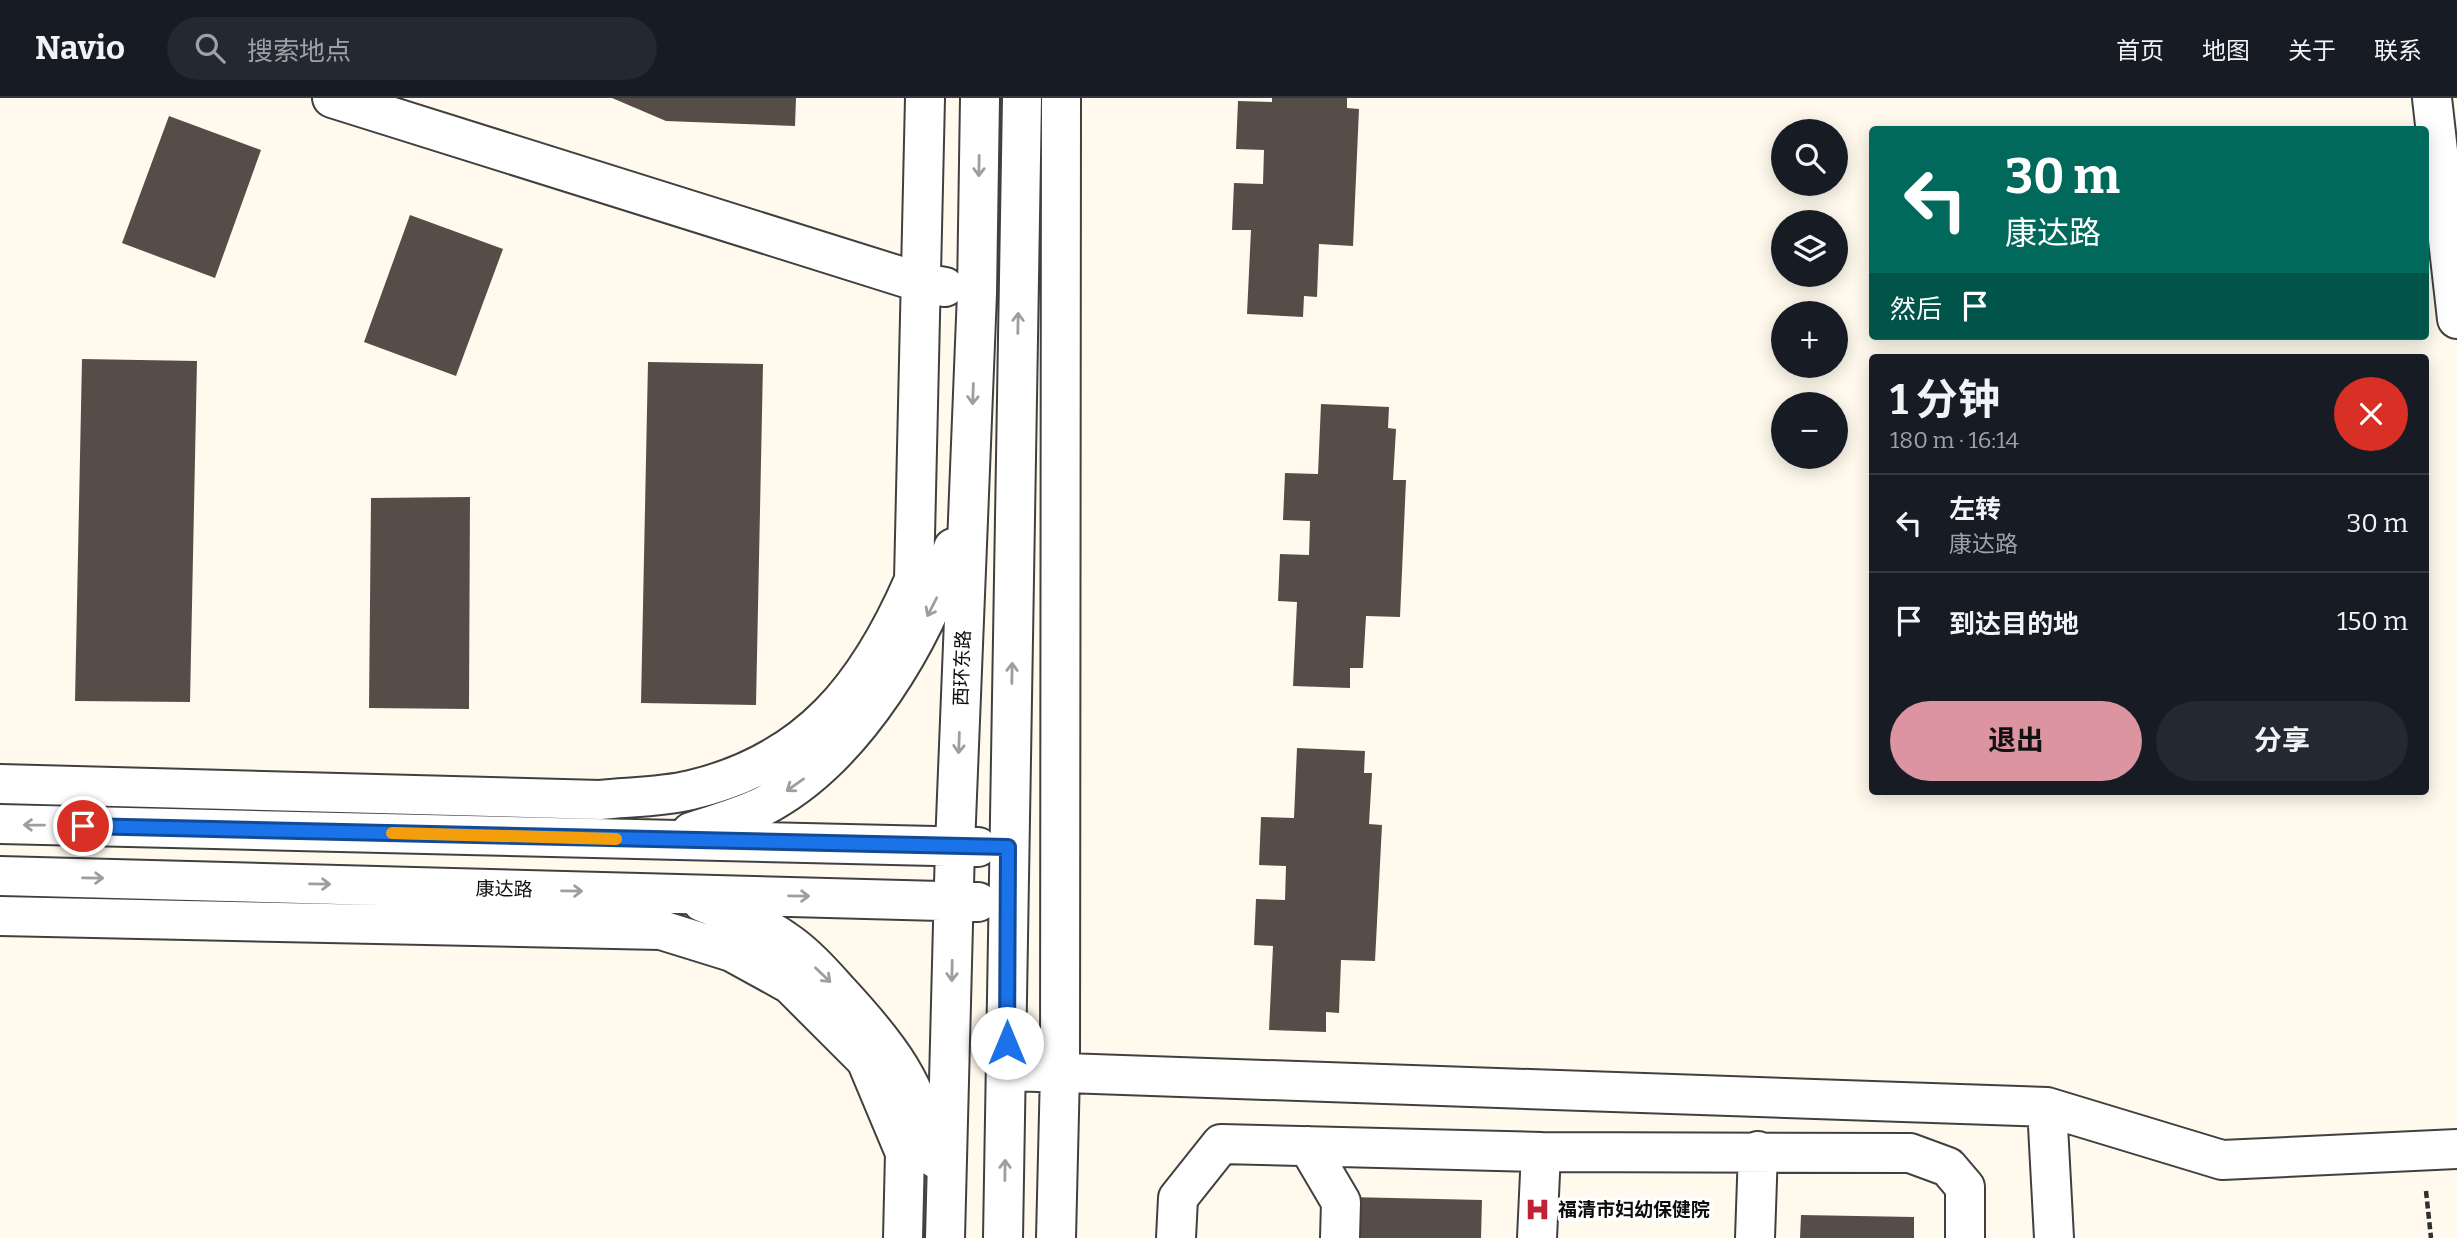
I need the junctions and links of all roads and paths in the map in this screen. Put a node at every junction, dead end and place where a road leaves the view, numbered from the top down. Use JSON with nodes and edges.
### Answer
{"nodes":[{"id":1,"x":332,"y":98,"type":"edge"},
{"id":2,"x":925,"y":98,"type":"edge"},
{"id":3,"x":980,"y":98,"type":"edge"},
{"id":4,"x":1022,"y":98,"type":"edge"},
{"id":5,"x":1061,"y":98,"type":"edge"},
{"id":6,"x":2432,"y":98,"type":"edge"},
{"id":7,"x":922,"y":283,"type":"junction"},
{"id":8,"x":977,"y":293,"type":"junction"},
{"id":9,"x":2457,"y":319,"type":"edge"},
{"id":10,"x":969,"y":496,"type":"junction"},
{"id":11,"x":0,"y":784,"type":"edge"},
{"id":12,"x":0,"y":824,"type":"edge"},
{"id":13,"x":668,"y":840,"type":"junction"},
{"id":14,"x":955,"y":846,"type":"junction"},
{"id":15,"x":1008,"y":847,"type":"junction"},
{"id":16,"x":0,"y":876,"type":"edge"},
{"id":17,"x":680,"y":893,"type":"junction"},
{"id":18,"x":953,"y":900,"type":"junction"},
{"id":19,"x":1007,"y":904,"type":"junction"},
{"id":20,"x":0,"y":916,"type":"edge"},
{"id":21,"x":1008,"y":1071,"type":"junction"},
{"id":22,"x":1060,"y":1072,"type":"junction"},
{"id":23,"x":2047,"y":1107,"type":"junction"},
{"id":24,"x":1308,"y":1146,"type":"junction"},
{"id":25,"x":2457,"y":1149,"type":"edge"},
{"id":26,"x":1758,"y":1151,"type":"junction"},
{"id":27,"x":1541,"y":1152,"type":"junction"},
{"id":28,"x":946,"y":1199,"type":"junction"},
{"id":29,"x":903,"y":1238,"type":"edge"},
{"id":30,"x":945,"y":1238,"type":"edge"},
{"id":31,"x":1003,"y":1238,"type":"edge"},
{"id":32,"x":1056,"y":1238,"type":"edge"},
{"id":33,"x":1176,"y":1238,"type":"edge"},
{"id":34,"x":1340,"y":1238,"type":"edge"},
{"id":35,"x":1537,"y":1238,"type":"edge"},
{"id":36,"x":1755,"y":1238,"type":"edge"},
{"id":37,"x":1965,"y":1238,"type":"edge"},
{"id":38,"x":2054,"y":1238,"type":"edge"}],
"edges":[{"from":1,"to":7,"type":"street"},
{"from":2,"to":7,"type":"street"},
{"from":3,"to":8,"type":"street","name":"西环东路","one_way":true},
{"from":15,"to":4,"type":"street","one_way":true},
{"from":5,"to":22,"type":"street"},
{"from":6,"to":9,"type":"street"},
{"from":7,"to":8,"type":"street"},
{"from":7,"to":11,"type":"street"},
{"from":8,"to":10,"type":"street","name":"西环东路","one_way":true},
{"from":10,"to":13,"type":"street","one_way":true},
{"from":10,"to":14,"type":"street","name":"西环东路","one_way":true},
{"from":13,"to":12,"type":"street","one_way":true},
{"from":13,"to":14,"type":"street"},
{"from":14,"to":15,"type":"street"},
{"from":14,"to":18,"type":"street","name":"西环东路"},
{"from":15,"to":19,"type":"street"},
{"from":16,"to":17,"type":"street","name":"康达路","one_way":true},
{"from":17,"to":18,"type":"street","name":"康达路","one_way":true},
{"from":17,"to":28,"type":"street","one_way":true},
{"from":18,"to":19,"type":"street","name":"康达路"},
{"from":18,"to":28,"type":"street","name":"西环东路","one_way":true},
{"from":19,"to":21,"type":"street"},
{"from":20,"to":29,"type":"street"},
{"from":21,"to":22,"type":"street"},
{"from":31,"to":21,"type":"street","one_way":true},
{"from":22,"to":23,"type":"street"},
{"from":22,"to":32,"type":"street"},
{"from":23,"to":25,"type":"street"},
{"from":23,"to":38,"type":"street"},
{"from":24,"to":27,"type":"street"},
{"from":24,"to":33,"type":"street"},
{"from":24,"to":34,"type":"street"},
{"from":26,"to":27,"type":"street"},
{"from":26,"to":36,"type":"street"},
{"from":26,"to":37,"type":"street"},
{"from":27,"to":35,"type":"street"},
{"from":28,"to":30,"type":"street","name":"西环东路"}]}
